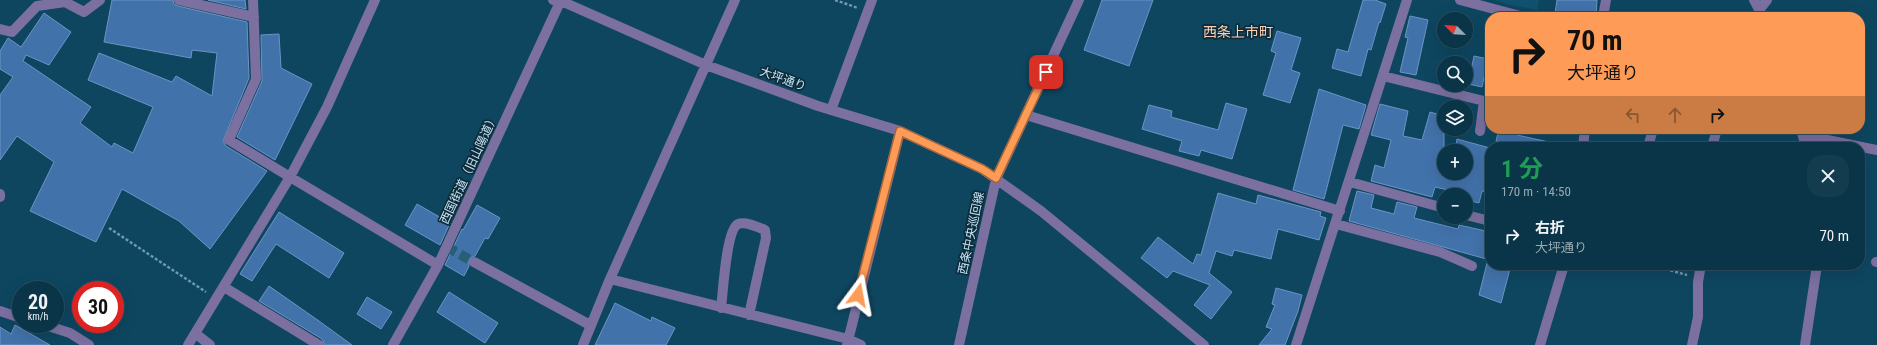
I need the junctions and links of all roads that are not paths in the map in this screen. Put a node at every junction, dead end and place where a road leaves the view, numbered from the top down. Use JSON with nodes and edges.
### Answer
{"nodes":[{"id":1,"x":100,"y":0,"type":"edge"},
{"id":2,"x":179,"y":0,"type":"edge"},
{"id":3,"x":253,"y":0,"type":"edge"},
{"id":4,"x":375,"y":0,"type":"edge"},
{"id":5,"x":558,"y":0,"type":"edge"},
{"id":6,"x":735,"y":0,"type":"edge"},
{"id":7,"x":872,"y":0,"type":"edge"},
{"id":8,"x":1079,"y":0,"type":"edge"},
{"id":9,"x":1407,"y":0,"type":"edge"},
{"id":10,"x":1460,"y":0,"type":"edge"},
{"id":11,"x":1606,"y":0,"type":"edge"},
{"id":12,"x":1754,"y":0,"type":"edge"},
{"id":13,"x":1767,"y":0,"type":"edge"},
{"id":14,"x":1505,"y":12,"type":"edge"},
{"id":15,"x":1604,"y":12,"type":"edge"},
{"id":16,"x":1761,"y":12,"type":"edge"},
{"id":17,"x":1762,"y":12,"type":"edge"},
{"id":18,"x":254,"y":17,"type":"junction"},
{"id":19,"x":0,"y":29,"type":"edge"},
{"id":20,"x":706,"y":65,"type":"junction"},
{"id":21,"x":1383,"y":76,"type":"junction"},
{"id":22,"x":831,"y":110,"type":"junction"},
{"id":23,"x":1026,"y":114,"type":"junction"},
{"id":24,"x":900,"y":131,"type":"junction"},
{"id":25,"x":1480,"y":131,"type":"dead end"},
{"id":26,"x":1810,"y":134,"type":"edge"},
{"id":27,"x":1844,"y":142,"type":"edge"},
{"id":28,"x":1865,"y":147,"type":"edge"},
{"id":29,"x":1877,"y":150,"type":"edge"},
{"id":30,"x":290,"y":177,"type":"junction"},
{"id":31,"x":996,"y":178,"type":"junction"},
{"id":32,"x":1350,"y":182,"type":"junction"},
{"id":33,"x":0,"y":194,"type":"edge"},
{"id":34,"x":0,"y":198,"type":"edge"},
{"id":35,"x":1437,"y":206,"type":"edge"},
{"id":36,"x":1340,"y":211,"type":"junction"},
{"id":37,"x":1473,"y":216,"type":"edge"},
{"id":38,"x":1485,"y":220,"type":"edge"},
{"id":39,"x":1336,"y":224,"type":"junction"},
{"id":40,"x":474,"y":262,"type":"tunnel mouth"},
{"id":41,"x":438,"y":265,"type":"junction"},
{"id":42,"x":1472,"y":266,"type":"dead end"},
{"id":43,"x":1562,"y":270,"type":"edge"},
{"id":44,"x":1700,"y":270,"type":"edge"},
{"id":45,"x":1816,"y":270,"type":"edge"},
{"id":46,"x":610,"y":279,"type":"junction"},
{"id":47,"x":224,"y":287,"type":"junction"},
{"id":48,"x":721,"y":308,"type":"junction"},
{"id":49,"x":0,"y":311,"type":"edge"},
{"id":50,"x":12,"y":315,"type":"edge"},
{"id":51,"x":749,"y":316,"type":"junction"},
{"id":52,"x":590,"y":325,"type":"junction"},
{"id":53,"x":64,"y":331,"type":"edge"},
{"id":54,"x":196,"y":334,"type":"junction"},
{"id":55,"x":847,"y":342,"type":"edge"},
{"id":56,"x":89,"y":345,"type":"edge"},
{"id":57,"x":188,"y":345,"type":"edge"},
{"id":58,"x":210,"y":345,"type":"edge"},
{"id":59,"x":319,"y":345,"type":"edge"},
{"id":60,"x":393,"y":345,"type":"edge"},
{"id":61,"x":583,"y":345,"type":"edge"},
{"id":62,"x":862,"y":345,"type":"edge"},
{"id":63,"x":960,"y":345,"type":"edge"},
{"id":64,"x":1204,"y":345,"type":"edge"},
{"id":65,"x":1296,"y":345,"type":"edge"},
{"id":66,"x":1540,"y":345,"type":"edge"},
{"id":67,"x":1692,"y":345,"type":"edge"},
{"id":68,"x":1805,"y":345,"type":"edge"}],
"edges":[{"from":1,"to":19,"type":"street"},
{"from":2,"to":18,"type":"street"},
{"from":3,"to":18,"type":"street"},
{"from":4,"to":30,"type":"street"},
{"from":5,"to":20,"type":"street","name":"大坪通り"},
{"from":5,"to":41,"type":"street","name":"西国街道（旧山陽道）"},
{"from":6,"to":20,"type":"street"},
{"from":7,"to":22,"type":"street"},
{"from":8,"to":23,"type":"street","name":"西条中央巡回線"},
{"from":9,"to":21,"type":"street"},
{"from":10,"to":14,"type":"street"},
{"from":11,"to":15,"type":"street"},
{"from":12,"to":16,"type":"street"},
{"from":13,"to":17,"type":"street"},
{"from":18,"to":30,"type":"street"},
{"from":20,"to":22,"type":"street","name":"大坪通り"},
{"from":20,"to":46,"type":"street"},
{"from":21,"to":25,"type":"street"},
{"from":21,"to":32,"type":"street"},
{"from":22,"to":24,"type":"street","name":"大坪通り"},
{"from":23,"to":31,"type":"street","name":"西条中央巡回線"},
{"from":23,"to":36,"type":"street"},
{"from":24,"to":31,"type":"street","name":"大坪通り"},
{"from":24,"to":55,"type":"street"},
{"from":26,"to":27,"type":"street"},
{"from":28,"to":29,"type":"street"},
{"from":30,"to":41,"type":"street"},
{"from":30,"to":47,"type":"street"},
{"from":31,"to":63,"type":"street","name":"西条中央巡回線"},
{"from":31,"to":64,"type":"street","name":"大坪通り"},
{"from":32,"to":35,"type":"street"},
{"from":32,"to":36,"type":"street"},
{"from":33,"to":34,"type":"street"},
{"from":36,"to":39,"type":"street"},
{"from":37,"to":38,"type":"street"},
{"from":39,"to":42,"type":"street"},
{"from":39,"to":65,"type":"street"},
{"from":40,"to":52,"type":"street"},
{"from":41,"to":60,"type":"street","name":"西国街道（旧山陽道）"},
{"from":43,"to":66,"type":"street"},
{"from":44,"to":67,"type":"street"},
{"from":45,"to":68,"type":"street"},
{"from":46,"to":48,"type":"street"},
{"from":46,"to":52,"type":"street"},
{"from":47,"to":54,"type":"street"},
{"from":47,"to":59,"type":"street"},
{"from":48,"to":51,"type":"street"},
{"from":48,"to":51,"type":"street"},
{"from":49,"to":50,"type":"street"},
{"from":51,"to":55,"type":"street"},
{"from":52,"to":61,"type":"street"},
{"from":53,"to":56,"type":"street"},
{"from":54,"to":57,"type":"street"},
{"from":54,"to":58,"type":"street"},
{"from":55,"to":62,"type":"street"}]}
